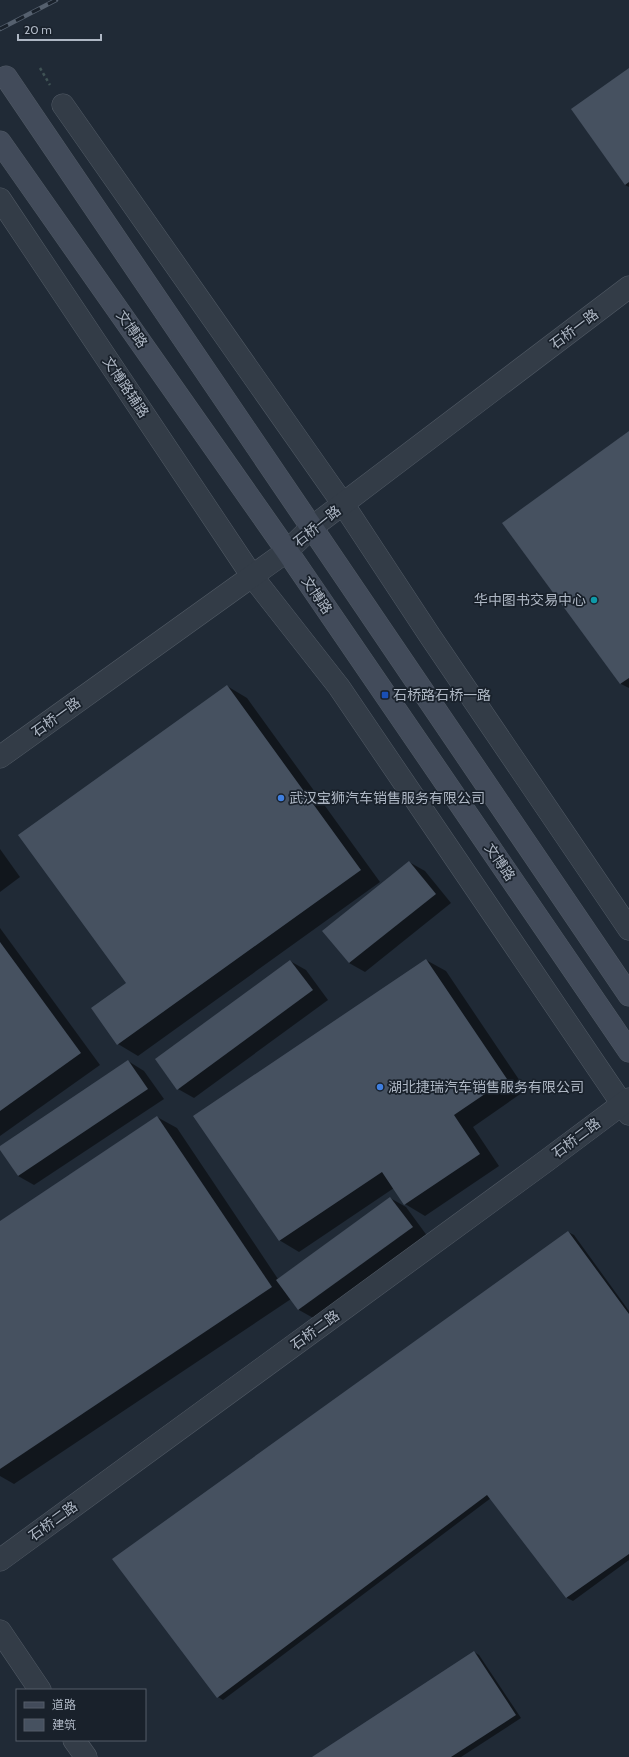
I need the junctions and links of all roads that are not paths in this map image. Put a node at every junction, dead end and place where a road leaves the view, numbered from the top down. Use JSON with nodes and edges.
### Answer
{"nodes":[{"id":1,"x":6,"y":77,"type":"dead end"},
{"id":2,"x":63,"y":105,"type":"dead end"},
{"id":3,"x":0,"y":142,"type":"edge"},
{"id":4,"x":0,"y":199,"type":"edge"},
{"id":5,"x":629,"y":287,"type":"edge"},
{"id":6,"x":343,"y":504,"type":"junction"},
{"id":7,"x":311,"y":528,"type":"junction"},
{"id":8,"x":287,"y":551,"type":"junction"},
{"id":9,"x":252,"y":576,"type":"junction"},
{"id":10,"x":0,"y":757,"type":"edge"},
{"id":11,"x":629,"y":929,"type":"edge"},
{"id":12,"x":629,"y":995,"type":"edge"},
{"id":13,"x":629,"y":1051,"type":"edge"},
{"id":14,"x":627,"y":1105,"type":"edge"},
{"id":15,"x":0,"y":1560,"type":"edge"},
{"id":16,"x":0,"y":1631,"type":"edge"},
{"id":17,"x":39,"y":1689,"type":"edge"},
{"id":18,"x":75,"y":1741,"type":"edge"},
{"id":19,"x":86,"y":1757,"type":"edge"}],
"edges":[{"from":1,"to":7,"type":"main road"},
{"from":2,"to":6,"type":"street"},
{"from":3,"to":8,"type":"main road","name":"文博路"},
{"from":4,"to":9,"type":"street","name":"文博路辅路"},
{"from":5,"to":6,"type":"street","name":"石桥一路"},
{"from":6,"to":7,"type":"street","name":"石桥一路"},
{"from":6,"to":11,"type":"street"},
{"from":7,"to":8,"type":"street","name":"石桥一路"},
{"from":7,"to":12,"type":"main road"},
{"from":8,"to":9,"type":"street","name":"石桥一路"},
{"from":8,"to":13,"type":"main road","name":"文博路"},
{"from":9,"to":10,"type":"street","name":"石桥一路"},
{"from":9,"to":14,"type":"street","name":"文博路辅路"},
{"from":14,"to":15,"type":"street","name":"石桥二路"},
{"from":16,"to":17,"type":"street"},
{"from":18,"to":19,"type":"street"}]}
